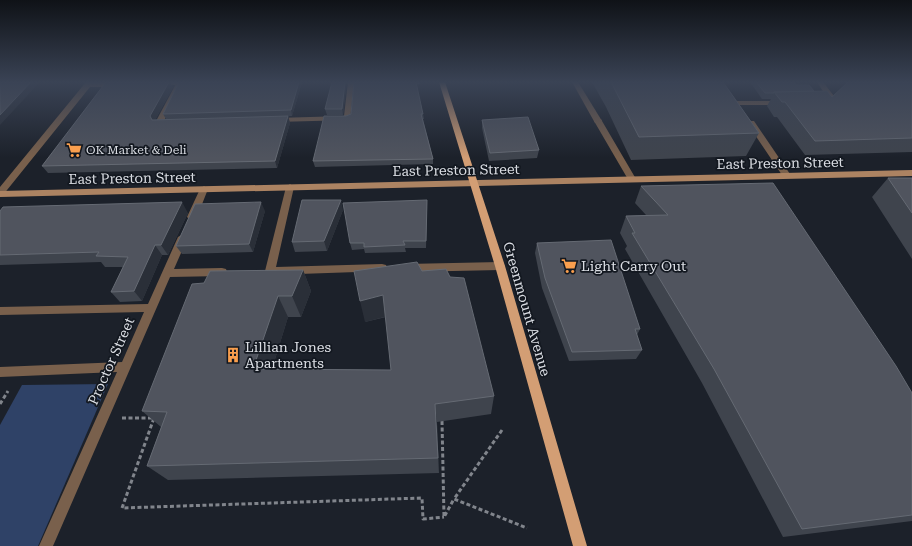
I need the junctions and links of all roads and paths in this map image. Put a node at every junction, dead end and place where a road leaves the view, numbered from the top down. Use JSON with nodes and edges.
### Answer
{"nodes":[{"id":1,"x":69,"y":107,"type":"edge"},
{"id":2,"x":167,"y":107,"type":"edge"},
{"id":3,"x":348,"y":107,"type":"edge"},
{"id":4,"x":450,"y":107,"type":"edge"},
{"id":5,"x":590,"y":107,"type":"edge"},
{"id":6,"x":740,"y":107,"type":"edge"},
{"id":7,"x":269,"y":120,"type":"edge"},
{"id":8,"x":174,"y":123,"type":"edge"},
{"id":9,"x":912,"y":173,"type":"edge"},
{"id":10,"x":787,"y":176,"type":"junction"},
{"id":11,"x":632,"y":179,"type":"junction"},
{"id":12,"x":475,"y":183,"type":"junction"},
{"id":13,"x":290,"y":187,"type":"junction"},
{"id":14,"x":204,"y":189,"type":"junction"},
{"id":15,"x":0,"y":193,"type":"edge"},
{"id":16,"x":500,"y":266,"type":"junction"},
{"id":17,"x":230,"y":272,"type":"edge"},
{"id":18,"x":167,"y":273,"type":"junction"},
{"id":19,"x":152,"y":308,"type":"junction"},
{"id":20,"x":0,"y":311,"type":"edge"},
{"id":21,"x":125,"y":367,"type":"junction"},
{"id":22,"x":0,"y":372,"type":"edge"},
{"id":23,"x":102,"y":419,"type":"junction"},
{"id":24,"x":442,"y":421,"type":"edge"},
{"id":25,"x":502,"y":430,"type":"dead end"},
{"id":26,"x":454,"y":499,"type":"junction"},
{"id":27,"x":444,"y":517,"type":"junction"},
{"id":28,"x":526,"y":528,"type":"dead end"},
{"id":29,"x":46,"y":546,"type":"edge"},
{"id":30,"x":580,"y":546,"type":"edge"}],
"edges":[{"from":1,"to":15,"type":"street"},
{"from":2,"to":8,"type":"street"},
{"from":3,"to":7,"type":"street"},
{"from":4,"to":12,"type":"main road","name":"Greenmount Avenue"},
{"from":5,"to":11,"type":"street"},
{"from":6,"to":10,"type":"street"},
{"from":9,"to":10,"type":"main road","name":"East Preston Street"},
{"from":10,"to":11,"type":"main road","name":"East Preston Street"},
{"from":11,"to":12,"type":"main road","name":"East Preston Street"},
{"from":12,"to":13,"type":"main road","name":"East Preston Street"},
{"from":12,"to":16,"type":"main road","name":"Greenmount Avenue"},
{"from":13,"to":14,"type":"main road","name":"East Preston Street"},
{"from":13,"to":16,"type":"street"},
{"from":14,"to":15,"type":"main road","name":"East Preston Street"},
{"from":14,"to":18,"type":"street","name":"Proctor Street"},
{"from":16,"to":30,"type":"main road","name":"Greenmount Avenue"},
{"from":17,"to":18,"type":"street"},
{"from":18,"to":19,"type":"street","name":"Proctor Street"},
{"from":19,"to":20,"type":"street"},
{"from":19,"to":21,"type":"street","name":"Proctor Street"},
{"from":21,"to":22,"type":"street"},
{"from":21,"to":23,"type":"street","name":"Proctor Street"},
{"from":23,"to":27,"type":"path"},
{"from":23,"to":29,"type":"street","name":"Proctor Street"},
{"from":24,"to":27,"type":"path"},
{"from":25,"to":26,"type":"path"},
{"from":26,"to":27,"type":"path"},
{"from":26,"to":28,"type":"path"}]}
